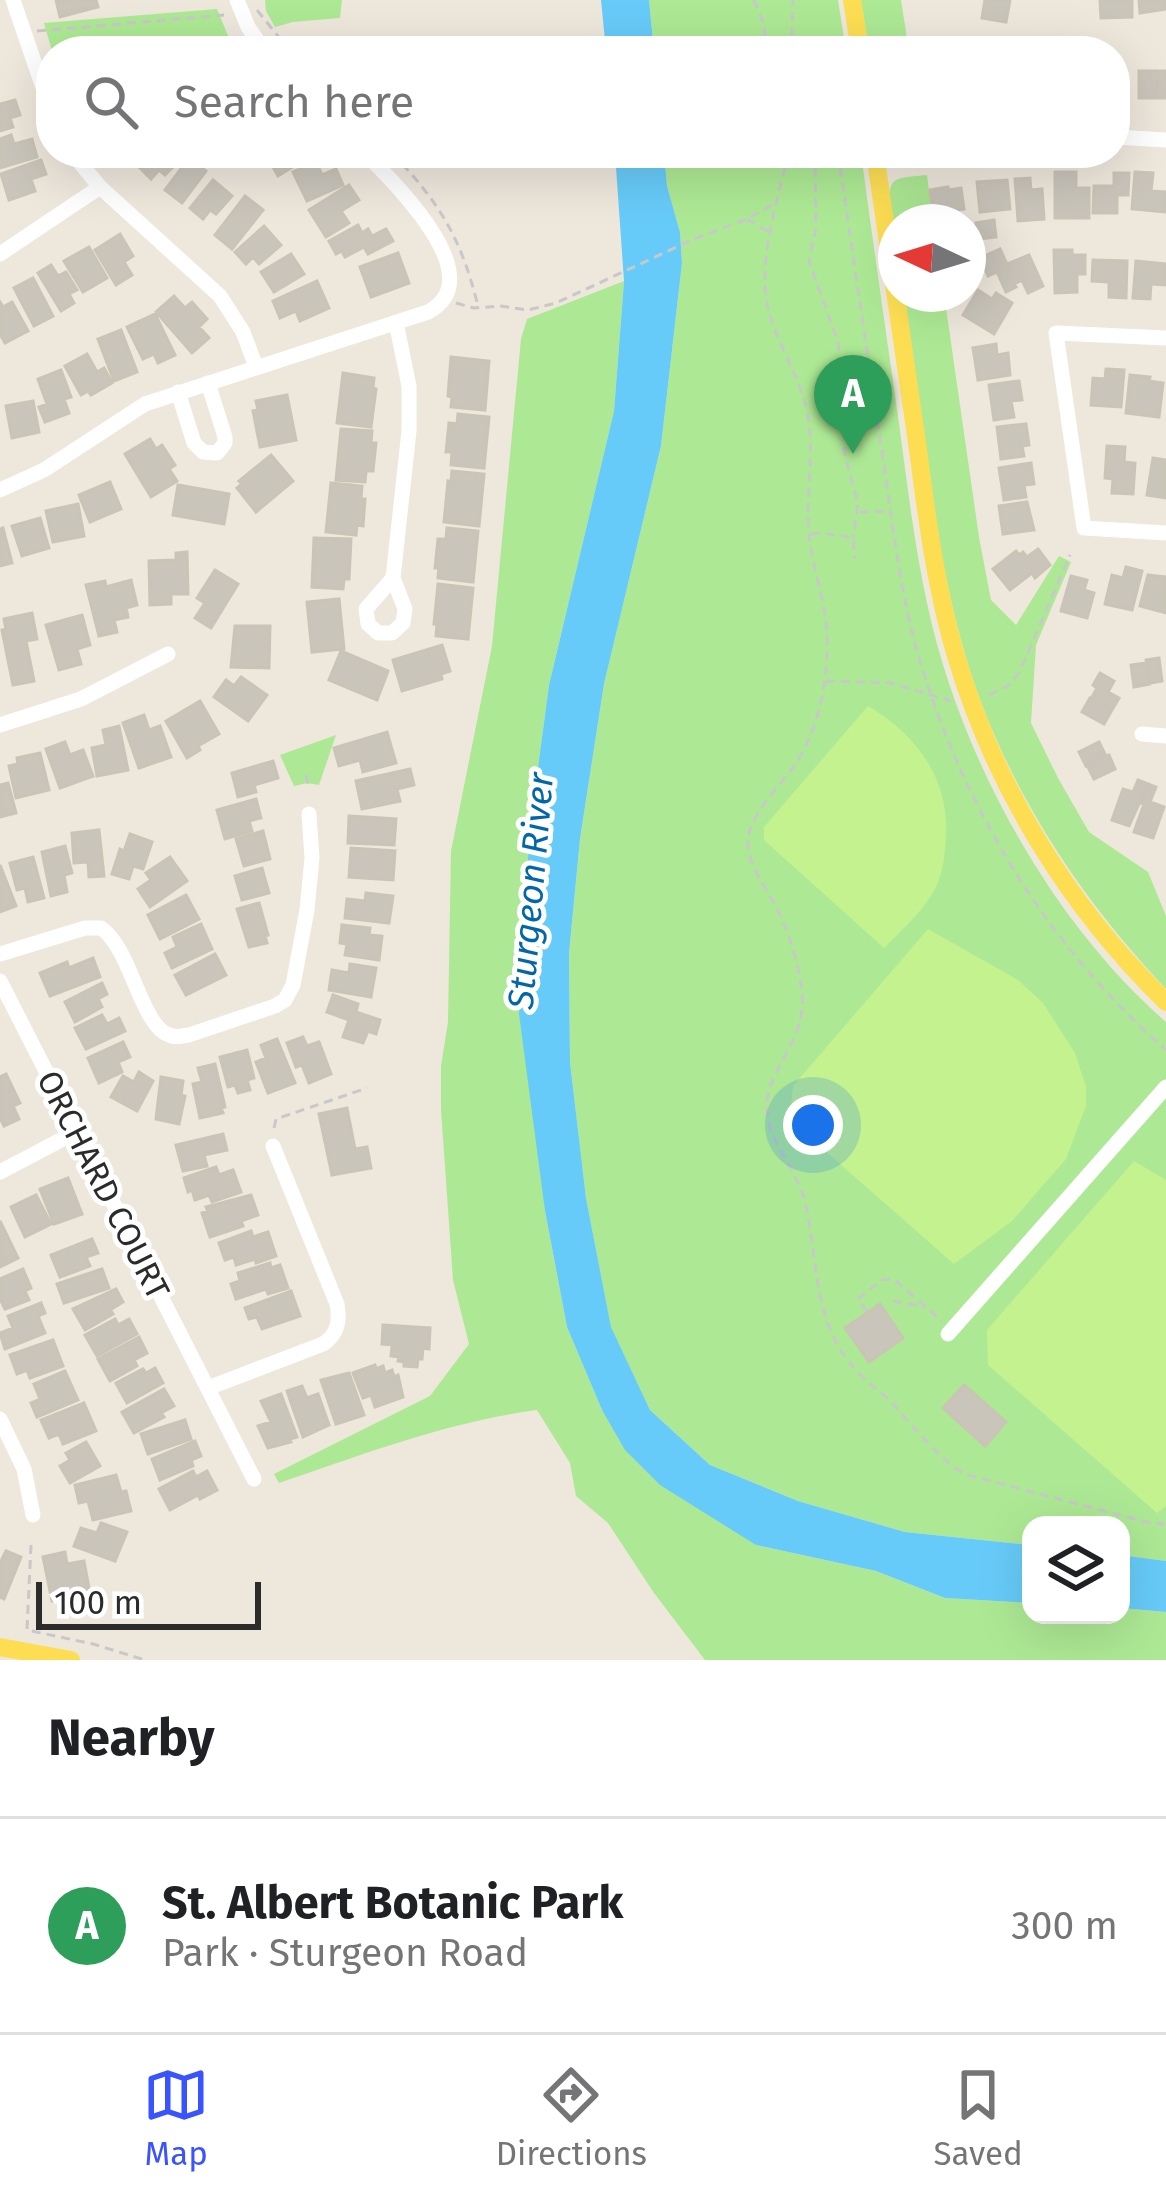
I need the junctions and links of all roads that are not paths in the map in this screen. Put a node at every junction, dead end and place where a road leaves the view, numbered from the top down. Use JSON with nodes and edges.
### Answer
{"nodes":[{"id":1,"x":13,"y":0,"type":"edge"},
{"id":2,"x":852,"y":0,"type":"edge"},
{"id":3,"x":234,"y":6,"type":"edge"},
{"id":4,"x":254,"y":36,"type":"edge"},
{"id":5,"x":858,"y":36,"type":"edge"},
{"id":6,"x":36,"y":67,"type":"edge"},
{"id":7,"x":1130,"y":138,"type":"edge"},
{"id":8,"x":1166,"y":140,"type":"edge"},
{"id":9,"x":84,"y":168,"type":"edge"},
{"id":10,"x":379,"y":168,"type":"edge"},
{"id":11,"x":877,"y":168,"type":"edge"},
{"id":12,"x":100,"y":187,"type":"junction"},
{"id":13,"x":0,"y":254,"type":"edge"},
{"id":14,"x":396,"y":322,"type":"junction"},
{"id":15,"x":1166,"y":338,"type":"edge"},
{"id":16,"x":256,"y":368,"type":"junction"},
{"id":17,"x":208,"y":383,"type":"junction"},
{"id":18,"x":178,"y":392,"type":"junction"},
{"id":19,"x":0,"y":490,"type":"edge"},
{"id":20,"x":1166,"y":533,"type":"edge"},
{"id":21,"x":392,"y":578,"type":"dead end"},
{"id":22,"x":168,"y":654,"type":"dead end"},
{"id":23,"x":0,"y":725,"type":"edge"},
{"id":24,"x":1142,"y":734,"type":"dead end"},
{"id":25,"x":1166,"y":736,"type":"edge"},
{"id":26,"x":309,"y":814,"type":"dead end"},
{"id":27,"x":0,"y":955,"type":"edge"},
{"id":28,"x":0,"y":981,"type":"edge"},
{"id":29,"x":1166,"y":1002,"type":"edge"},
{"id":30,"x":1166,"y":1087,"type":"edge"},
{"id":31,"x":76,"y":1132,"type":"junction"},
{"id":32,"x":273,"y":1146,"type":"road end"},
{"id":33,"x":0,"y":1172,"type":"edge"},
{"id":34,"x":950,"y":1332,"type":"road end"},
{"id":35,"x":208,"y":1388,"type":"junction"},
{"id":36,"x":0,"y":1419,"type":"edge"},
{"id":37,"x":254,"y":1479,"type":"dead end"},
{"id":38,"x":33,"y":1515,"type":"dead end"},
{"id":39,"x":0,"y":1647,"type":"edge"},
{"id":40,"x":71,"y":1660,"type":"edge"}],
"edges":[{"from":1,"to":6,"type":"street"},
{"from":2,"to":5,"type":"main road"},
{"from":3,"to":4,"type":"street"},
{"from":7,"to":8,"type":"street"},
{"from":9,"to":12,"type":"street"},
{"from":10,"to":14,"type":"street"},
{"from":11,"to":29,"type":"main road"},
{"from":12,"to":13,"type":"street"},
{"from":12,"to":16,"type":"street"},
{"from":14,"to":16,"type":"street"},
{"from":14,"to":21,"type":"street"},
{"from":15,"to":20,"type":"street"},
{"from":16,"to":17,"type":"street"},
{"from":17,"to":18,"type":"street"},
{"from":17,"to":18,"type":"street"},
{"from":18,"to":19,"type":"street"},
{"from":22,"to":23,"type":"street"},
{"from":24,"to":25,"type":"street"},
{"from":26,"to":27,"type":"street"},
{"from":28,"to":31,"type":"street","name":"ORCHARD COURT"},
{"from":30,"to":34,"type":"street"},
{"from":31,"to":33,"type":"street"},
{"from":31,"to":35,"type":"street","name":"ORCHARD COURT"},
{"from":32,"to":35,"type":"street"},
{"from":35,"to":37,"type":"street","name":"ORCHARD COURT"},
{"from":36,"to":38,"type":"street"},
{"from":39,"to":40,"type":"main road"}]}
